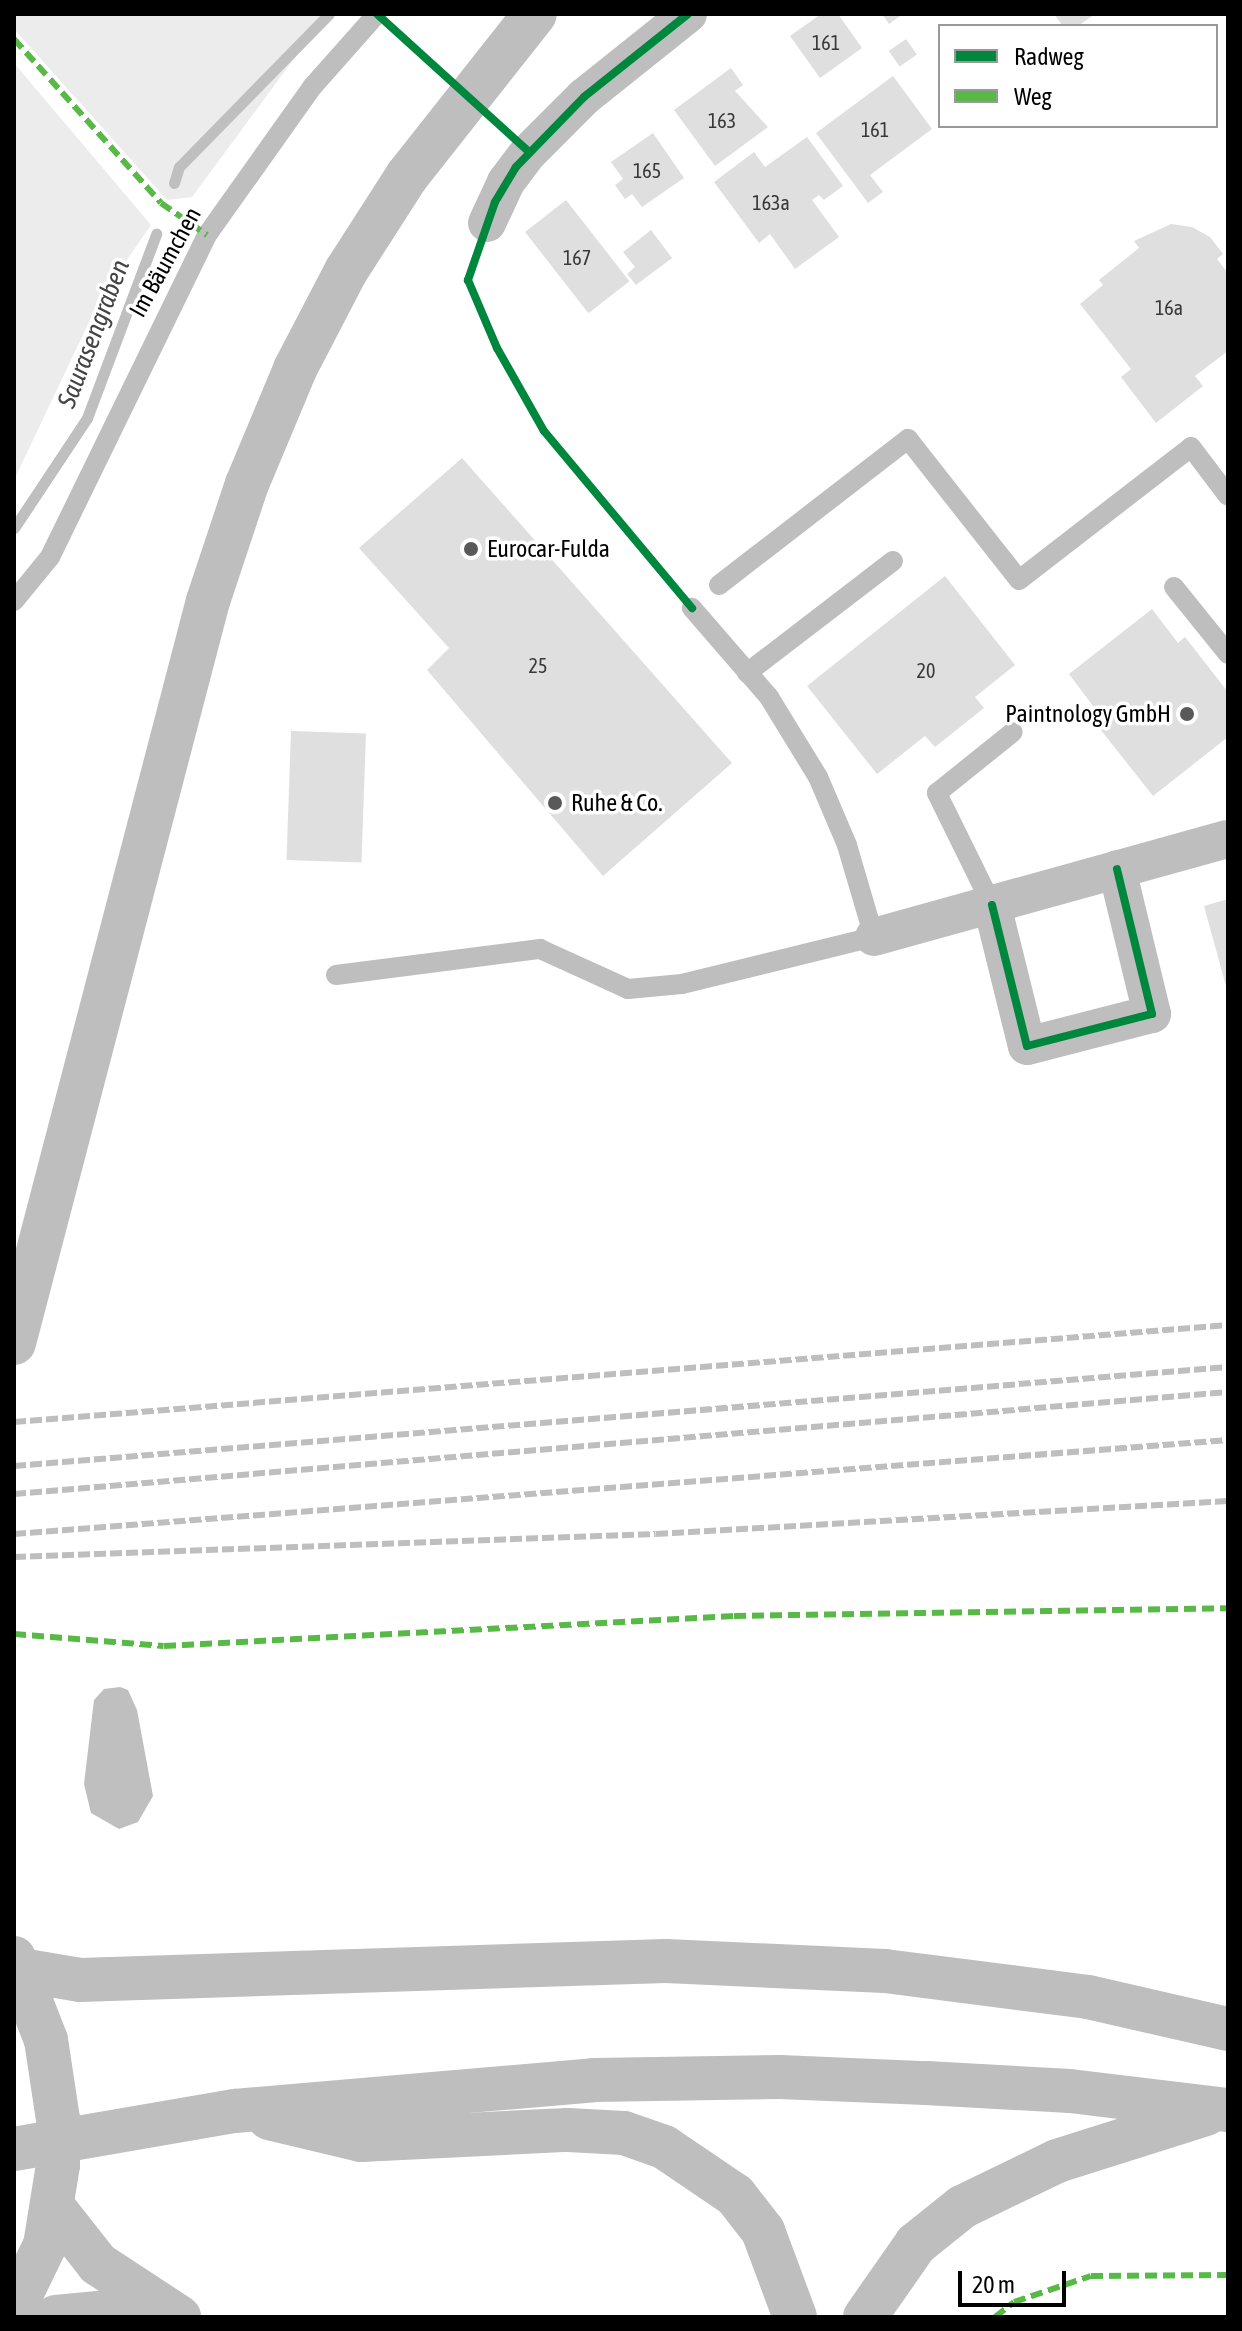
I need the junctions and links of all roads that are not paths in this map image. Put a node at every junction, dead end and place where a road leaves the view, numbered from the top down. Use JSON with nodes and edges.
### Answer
{"nodes":[{"id":1,"x":377,"y":14,"type":"edge"},
{"id":2,"x":535,"y":14,"type":"edge"},
{"id":3,"x":688,"y":14,"type":"edge"},
{"id":4,"x":487,"y":223,"type":"dead end"},
{"id":5,"x":1228,"y":496,"type":"edge"},
{"id":6,"x":893,"y":561,"type":"dead end"},
{"id":7,"x":719,"y":585,"type":"dead end"},
{"id":8,"x":1174,"y":587,"type":"dead end"},
{"id":9,"x":14,"y":601,"type":"edge"},
{"id":10,"x":692,"y":608,"type":"dead end"},
{"id":11,"x":1228,"y":654,"type":"edge"},
{"id":12,"x":747,"y":673,"type":"junction"},
{"id":13,"x":1013,"y":732,"type":"dead end"},
{"id":14,"x":1228,"y":839,"type":"edge"},
{"id":15,"x":1117,"y":869,"type":"junction"},
{"id":16,"x":992,"y":905,"type":"junction"},
{"id":17,"x":874,"y":937,"type":"junction"},
{"id":18,"x":336,"y":975,"type":"dead end"},
{"id":19,"x":14,"y":1343,"type":"edge"},
{"id":20,"x":17,"y":1964,"type":"edge"},
{"id":21,"x":1228,"y":2029,"type":"edge"},
{"id":22,"x":1224,"y":2110,"type":"edge"},
{"id":23,"x":235,"y":2111,"type":"junction"},
{"id":24,"x":14,"y":2149,"type":"edge"},
{"id":25,"x":54,"y":2208,"type":"junction"},
{"id":26,"x":14,"y":2309,"type":"edge"},
{"id":27,"x":56,"y":2317,"type":"edge"},
{"id":28,"x":158,"y":2317,"type":"edge"},
{"id":29,"x":179,"y":2317,"type":"edge"},
{"id":30,"x":795,"y":2317,"type":"edge"},
{"id":31,"x":865,"y":2317,"type":"edge"}],
"edges":[{"from":1,"to":9,"type":"lane","name":"Im Bäumchen"},
{"from":2,"to":19,"type":"main road"},
{"from":3,"to":4,"type":"street"},
{"from":5,"to":7,"type":"lane"},
{"from":6,"to":12,"type":"lane"},
{"from":8,"to":11,"type":"lane"},
{"from":10,"to":12,"type":"lane"},
{"from":12,"to":17,"type":"lane"},
{"from":13,"to":16,"type":"lane"},
{"from":14,"to":15,"type":"street"},
{"from":15,"to":16,"type":"street"},
{"from":15,"to":16,"type":"street"},
{"from":16,"to":17,"type":"street"},
{"from":17,"to":18,"type":"lane"},
{"from":20,"to":21,"type":"main road"},
{"from":20,"to":25,"type":"main road"},
{"from":22,"to":23,"type":"main road"},
{"from":22,"to":31,"type":"main road"},
{"from":23,"to":24,"type":"main road"},
{"from":23,"to":30,"type":"main road"},
{"from":25,"to":26,"type":"main road"},
{"from":25,"to":29,"type":"main road"},
{"from":27,"to":28,"type":"main road"}]}
